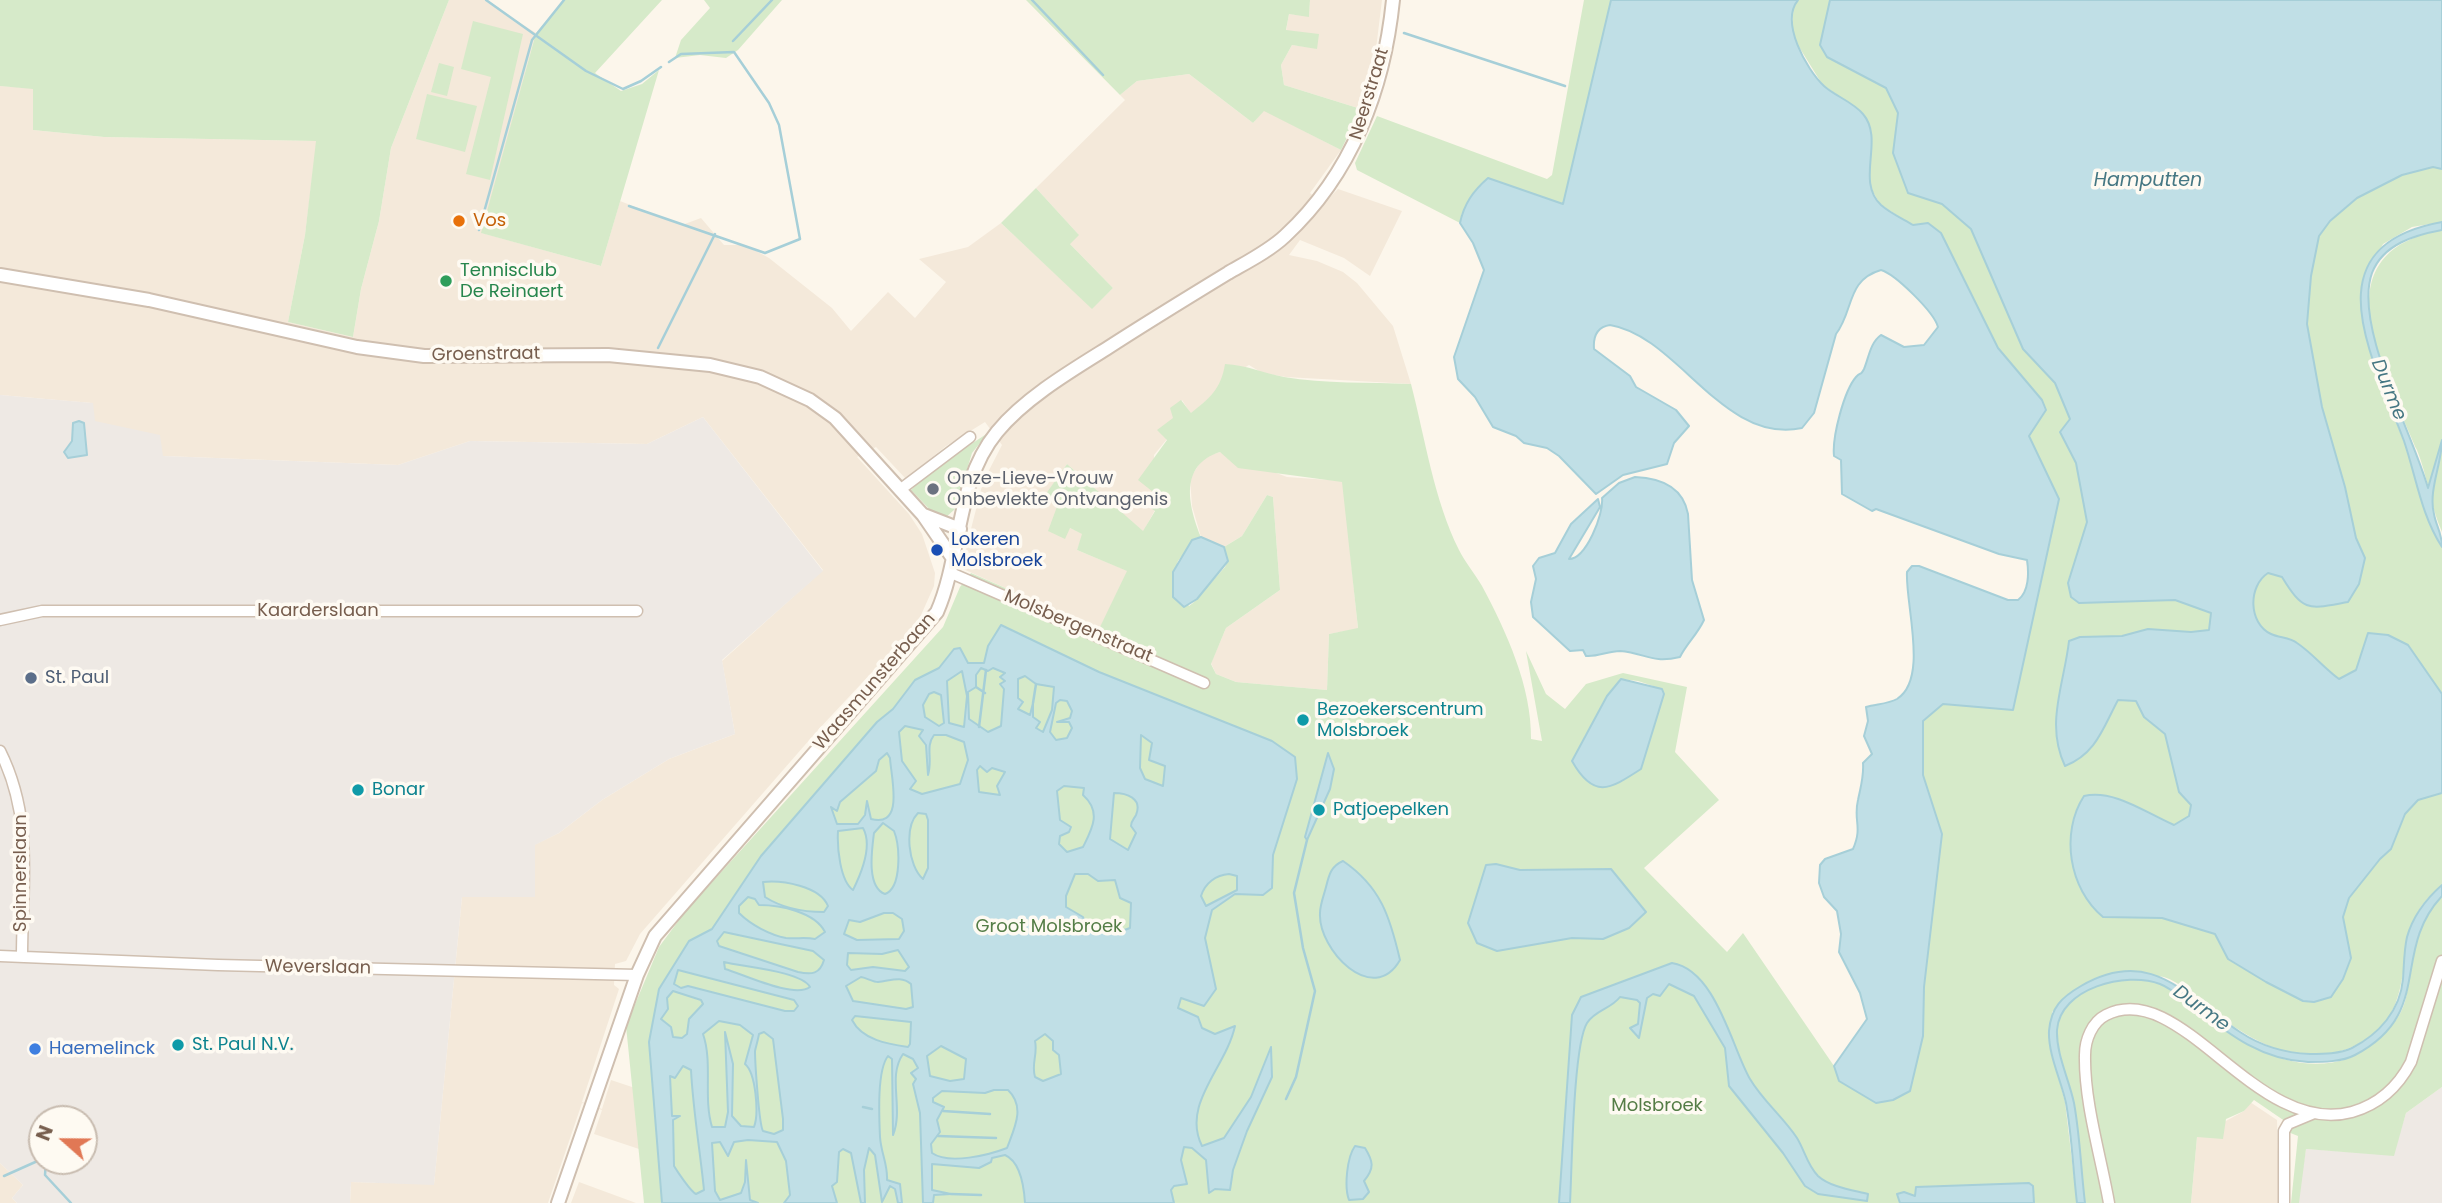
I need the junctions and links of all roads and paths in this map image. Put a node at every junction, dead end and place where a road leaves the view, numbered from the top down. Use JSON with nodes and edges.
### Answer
{"nodes":[{"id":1,"x":1393,"y":0,"type":"edge"},
{"id":2,"x":1274,"y":244,"type":"joint"},
{"id":3,"x":0,"y":275,"type":"edge"},
{"id":4,"x":970,"y":438,"type":"dead end"},
{"id":5,"x":901,"y":489,"type":"junction"},
{"id":6,"x":923,"y":515,"type":"junction"},
{"id":7,"x":960,"y":528,"type":"junction"},
{"id":8,"x":952,"y":566,"type":"junction"},
{"id":9,"x":637,"y":611,"type":"dead end"},
{"id":10,"x":0,"y":620,"type":"edge"},
{"id":11,"x":1204,"y":683,"type":"dead end"},
{"id":12,"x":0,"y":751,"type":"edge"},
{"id":13,"x":0,"y":956,"type":"edge"},
{"id":14,"x":22,"y":957,"type":"junction"},
{"id":15,"x":2442,"y":961,"type":"edge"},
{"id":16,"x":637,"y":975,"type":"junction"},
{"id":17,"x":2312,"y":1114,"type":"junction"},
{"id":18,"x":558,"y":1203,"type":"edge"},
{"id":19,"x":2109,"y":1203,"type":"edge"},
{"id":20,"x":2284,"y":1203,"type":"edge"}],
"edges":[{"from":1,"to":2,"type":"street","name":"Neerstraat"},
{"from":2,"to":7,"type":"street","name":"Waasmunsterbaan"},
{"from":3,"to":5,"type":"street","name":"Groenstraat"},
{"from":4,"to":5,"type":"street"},
{"from":5,"to":6,"type":"street","name":"Groenstraat"},
{"from":6,"to":7,"type":"street"},
{"from":6,"to":8,"type":"street","name":"Groenstraat"},
{"from":7,"to":8,"type":"street","name":"Waasmunsterbaan"},
{"from":8,"to":11,"type":"street","name":"Molsbergenstraat"},
{"from":8,"to":16,"type":"street","name":"Waasmunsterbaan"},
{"from":9,"to":10,"type":"street","name":"Kaarderslaan"},
{"from":12,"to":14,"type":"street","name":"Spinnerslaan"},
{"from":13,"to":14,"type":"street","name":"Weverslaan"},
{"from":14,"to":16,"type":"street","name":"Weverslaan"},
{"from":15,"to":17,"type":"street"},
{"from":16,"to":18,"type":"street","name":"Waasmunsterbaan"},
{"from":17,"to":19,"type":"street"},
{"from":17,"to":20,"type":"street"}]}
